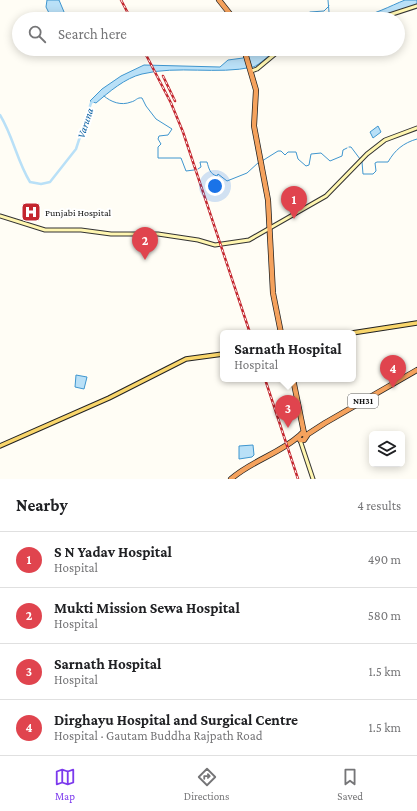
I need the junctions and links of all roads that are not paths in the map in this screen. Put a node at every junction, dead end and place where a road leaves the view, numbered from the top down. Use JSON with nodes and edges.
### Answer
{"nodes":[{"id":1,"x":219,"y":0,"type":"edge"},
{"id":2,"x":417,"y":6,"type":"edge"},
{"id":3,"x":228,"y":12,"type":"edge"},
{"id":4,"x":399,"y":12,"type":"edge"},
{"id":5,"x":246,"y":56,"type":"edge"},
{"id":6,"x":273,"y":56,"type":"edge"},
{"id":7,"x":250,"y":71,"type":"junction"},
{"id":8,"x":417,"y":128,"type":"edge"},
{"id":9,"x":0,"y":216,"type":"edge"},
{"id":10,"x":271,"y":226,"type":"junction"},
{"id":11,"x":417,"y":323,"type":"edge"},
{"id":12,"x":281,"y":330,"type":"edge"},
{"id":13,"x":356,"y":332,"type":"edge"},
{"id":14,"x":220,"y":354,"type":"edge"},
{"id":15,"x":417,"y":369,"type":"edge"},
{"id":16,"x":293,"y":382,"type":"edge"},
{"id":17,"x":303,"y":437,"type":"junction"},
{"id":18,"x":0,"y":446,"type":"edge"},
{"id":19,"x":231,"y":479,"type":"edge"},
{"id":20,"x":313,"y":479,"type":"edge"}],
"edges":[{"from":1,"to":3,"type":"highway"},
{"from":2,"to":4,"type":"street"},
{"from":5,"to":7,"type":"highway"},
{"from":6,"to":7,"type":"street"},
{"from":7,"to":10,"type":"highway"},
{"from":8,"to":10,"type":"street"},
{"from":9,"to":10,"type":"street"},
{"from":10,"to":12,"type":"highway"},
{"from":11,"to":13,"type":"main road"},
{"from":14,"to":18,"type":"main road"},
{"from":15,"to":17,"type":"highway","number":"NH31"},
{"from":16,"to":17,"type":"highway"},
{"from":17,"to":19,"type":"highway","number":"NH31"},
{"from":17,"to":20,"type":"street"}]}
